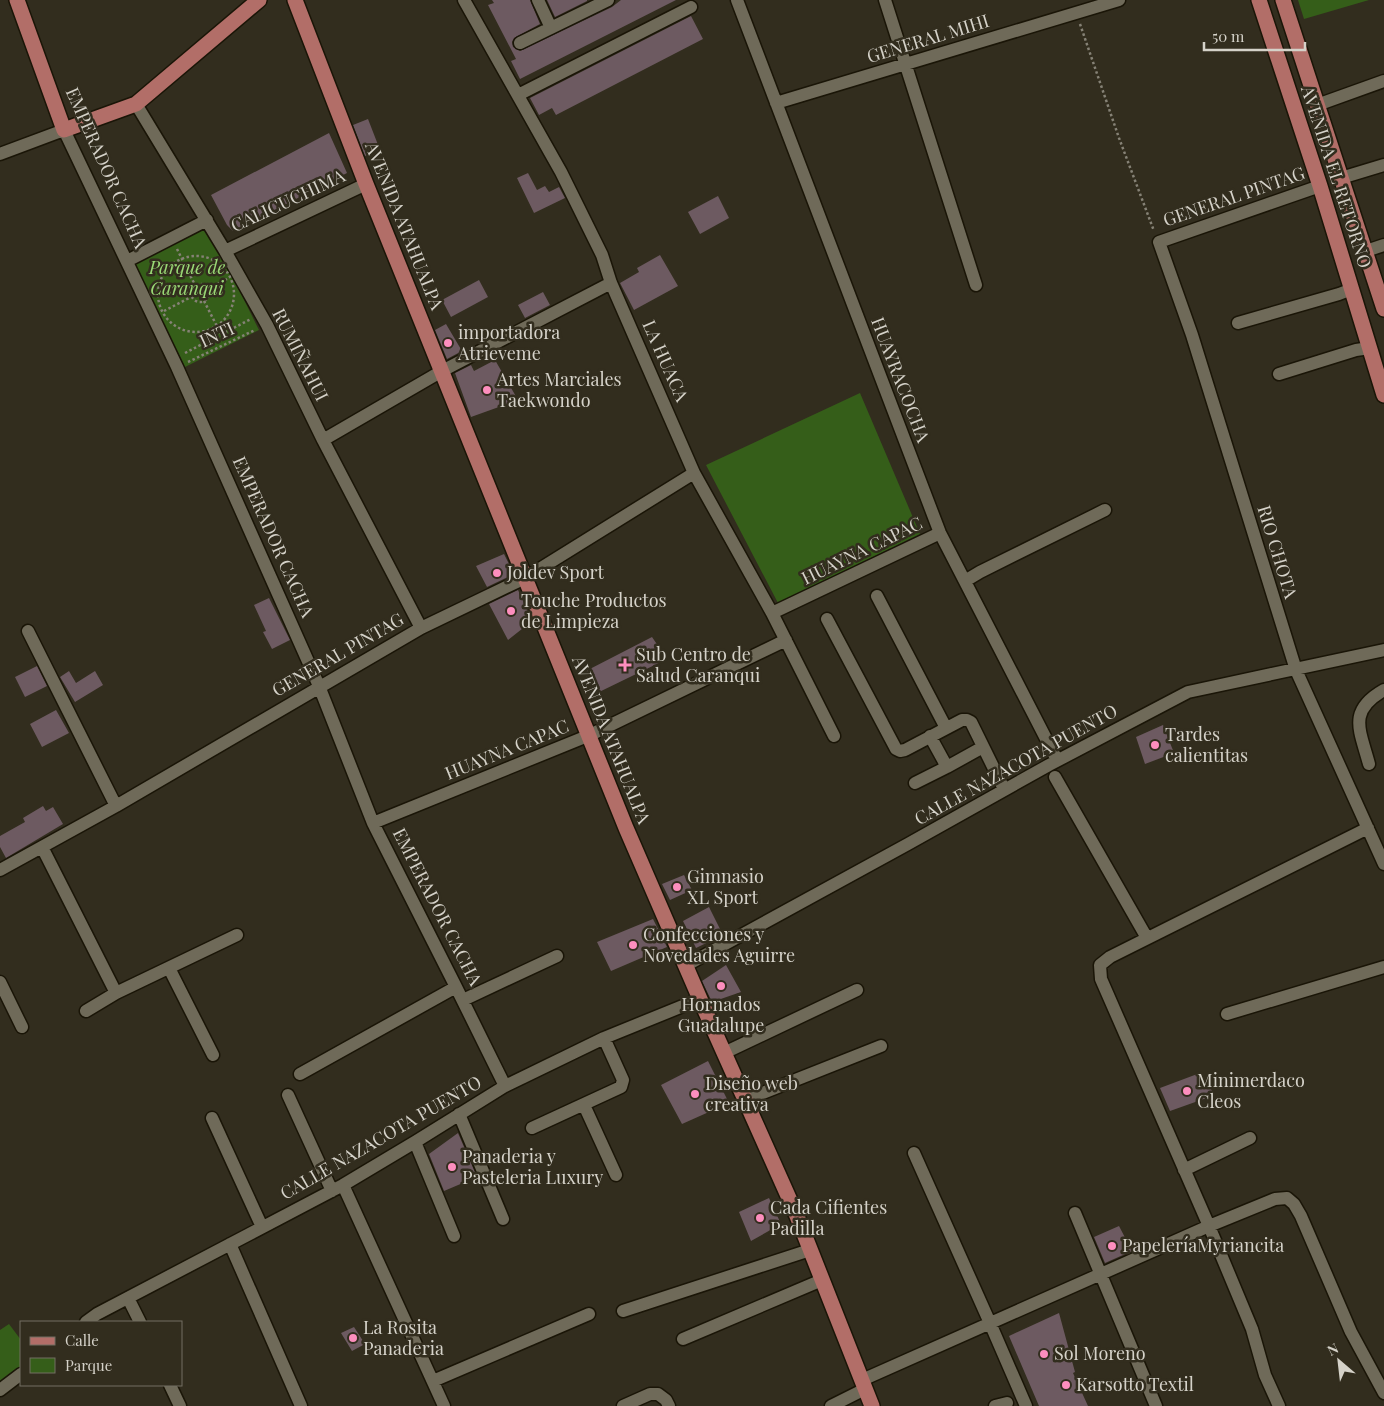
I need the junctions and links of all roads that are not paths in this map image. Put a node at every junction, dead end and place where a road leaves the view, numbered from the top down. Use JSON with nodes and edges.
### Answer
{"nodes":[{"id":1,"x":17,"y":0,"type":"edge"},
{"id":2,"x":260,"y":0,"type":"edge"},
{"id":3,"x":295,"y":0,"type":"edge"},
{"id":4,"x":464,"y":0,"type":"edge"},
{"id":5,"x":538,"y":0,"type":"edge"},
{"id":6,"x":737,"y":0,"type":"edge"},
{"id":7,"x":885,"y":0,"type":"edge"},
{"id":8,"x":1119,"y":0,"type":"edge"},
{"id":9,"x":1259,"y":0,"type":"edge"},
{"id":10,"x":1283,"y":0,"type":"edge"},
{"id":11,"x":601,"y":2,"type":"edge"},
{"id":12,"x":691,"y":7,"type":"dead end"},
{"id":13,"x":552,"y":28,"type":"junction"},
{"id":14,"x":520,"y":43,"type":"dead end"},
{"id":15,"x":906,"y":63,"type":"junction"},
{"id":16,"x":1384,"y":81,"type":"edge"},
{"id":17,"x":518,"y":95,"type":"junction"},
{"id":18,"x":776,"y":103,"type":"junction"},
{"id":19,"x":136,"y":104,"type":"junction"},
{"id":20,"x":1318,"y":105,"type":"junction"},
{"id":21,"x":64,"y":130,"type":"junction"},
{"id":22,"x":0,"y":154,"type":"edge"},
{"id":23,"x":1384,"y":165,"type":"edge"},
{"id":24,"x":1342,"y":178,"type":"junction"},
{"id":25,"x":366,"y":184,"type":"junction"},
{"id":26,"x":1320,"y":186,"type":"junction"},
{"id":27,"x":206,"y":220,"type":"junction"},
{"id":28,"x":1158,"y":242,"type":"joint"},
{"id":29,"x":1384,"y":245,"type":"edge"},
{"id":30,"x":1366,"y":251,"type":"junction"},
{"id":31,"x":222,"y":254,"type":"junction"},
{"id":32,"x":127,"y":261,"type":"junction"},
{"id":33,"x":611,"y":283,"type":"junction"},
{"id":34,"x":976,"y":285,"type":"dead end"},
{"id":35,"x":1352,"y":289,"type":"junction"},
{"id":36,"x":1384,"y":309,"type":"edge"},
{"id":37,"x":1238,"y":323,"type":"dead end"},
{"id":38,"x":1370,"y":348,"type":"junction"},
{"id":39,"x":442,"y":372,"type":"junction"},
{"id":40,"x":1279,"y":374,"type":"dead end"},
{"id":41,"x":1384,"y":395,"type":"edge"},
{"id":42,"x":324,"y":440,"type":"junction"},
{"id":43,"x":694,"y":473,"type":"junction"},
{"id":44,"x":1105,"y":510,"type":"dead end"},
{"id":45,"x":940,"y":533,"type":"junction"},
{"id":46,"x":525,"y":578,"type":"junction"},
{"id":47,"x":965,"y":581,"type":"junction"},
{"id":48,"x":877,"y":596,"type":"dead end"},
{"id":49,"x":772,"y":613,"type":"junction"},
{"id":50,"x":827,"y":619,"type":"dead end"},
{"id":51,"x":421,"y":628,"type":"junction"},
{"id":52,"x":28,"y":631,"type":"dead end"},
{"id":53,"x":786,"y":640,"type":"junction"},
{"id":54,"x":1384,"y":650,"type":"edge"},
{"id":55,"x":1296,"y":670,"type":"junction"},
{"id":56,"x":319,"y":686,"type":"junction"},
{"id":57,"x":1384,"y":690,"type":"edge"},
{"id":58,"x":946,"y":728,"type":"junction"},
{"id":59,"x":590,"y":736,"type":"junction"},
{"id":60,"x":834,"y":736,"type":"dead end"},
{"id":61,"x":930,"y":736,"type":"junction"},
{"id":62,"x":983,"y":747,"type":"junction"},
{"id":63,"x":1057,"y":760,"type":"junction"},
{"id":64,"x":1369,"y":764,"type":"dead end"},
{"id":65,"x":947,"y":766,"type":"junction"},
{"id":66,"x":1055,"y":777,"type":"dead end"},
{"id":67,"x":915,"y":783,"type":"dead end"},
{"id":68,"x":1004,"y":789,"type":"junction"},
{"id":69,"x":116,"y":806,"type":"junction"},
{"id":70,"x":374,"y":823,"type":"junction"},
{"id":71,"x":1368,"y":828,"type":"junction"},
{"id":72,"x":42,"y":847,"type":"junction"},
{"id":73,"x":1384,"y":864,"type":"edge"},
{"id":74,"x":0,"y":870,"type":"edge"},
{"id":75,"x":237,"y":935,"type":"dead end"},
{"id":76,"x":1147,"y":938,"type":"junction"},
{"id":77,"x":557,"y":956,"type":"dead end"},
{"id":78,"x":685,"y":966,"type":"junction"},
{"id":79,"x":1384,"y":967,"type":"edge"},
{"id":80,"x":169,"y":968,"type":"junction"},
{"id":81,"x":0,"y":982,"type":"edge"},
{"id":82,"x":456,"y":987,"type":"junction"},
{"id":83,"x":857,"y":990,"type":"dead end"},
{"id":84,"x":116,"y":993,"type":"junction"},
{"id":85,"x":700,"y":999,"type":"junction"},
{"id":86,"x":463,"y":1000,"type":"junction"},
{"id":87,"x":86,"y":1011,"type":"dead end"},
{"id":88,"x":1227,"y":1014,"type":"dead end"},
{"id":89,"x":22,"y":1027,"type":"dead end"},
{"id":90,"x":604,"y":1038,"type":"junction"},
{"id":91,"x":881,"y":1046,"type":"dead end"},
{"id":92,"x":724,"y":1052,"type":"junction"},
{"id":93,"x":213,"y":1055,"type":"dead end"},
{"id":94,"x":300,"y":1074,"type":"dead end"},
{"id":95,"x":505,"y":1086,"type":"junction"},
{"id":96,"x":288,"y":1095,"type":"dead end"},
{"id":97,"x":745,"y":1100,"type":"junction"},
{"id":98,"x":584,"y":1105,"type":"junction"},
{"id":99,"x":459,"y":1114,"type":"junction"},
{"id":100,"x":212,"y":1118,"type":"dead end"},
{"id":101,"x":532,"y":1128,"type":"dead end"},
{"id":102,"x":1250,"y":1138,"type":"dead end"},
{"id":103,"x":415,"y":1142,"type":"junction"},
{"id":104,"x":914,"y":1153,"type":"dead end"},
{"id":105,"x":1184,"y":1170,"type":"junction"},
{"id":106,"x":616,"y":1175,"type":"dead end"},
{"id":107,"x":338,"y":1188,"type":"junction"},
{"id":108,"x":1075,"y":1213,"type":"dead end"},
{"id":109,"x":503,"y":1218,"type":"dead end"},
{"id":110,"x":1209,"y":1226,"type":"junction"},
{"id":111,"x":262,"y":1227,"type":"junction"},
{"id":112,"x":454,"y":1236,"type":"dead end"},
{"id":113,"x":230,"y":1244,"type":"junction"},
{"id":114,"x":810,"y":1250,"type":"junction"},
{"id":115,"x":1101,"y":1274,"type":"junction"},
{"id":116,"x":822,"y":1280,"type":"junction"},
{"id":117,"x":128,"y":1298,"type":"junction"},
{"id":118,"x":622,"y":1311,"type":"dead end"},
{"id":119,"x":589,"y":1314,"type":"dead end"},
{"id":120,"x":87,"y":1321,"type":"edge"},
{"id":121,"x":140,"y":1321,"type":"edge"},
{"id":122,"x":990,"y":1323,"type":"junction"},
{"id":123,"x":683,"y":1338,"type":"dead end"},
{"id":124,"x":20,"y":1375,"type":"edge"},
{"id":125,"x":433,"y":1381,"type":"junction"},
{"id":126,"x":863,"y":1384,"type":"junction"},
{"id":127,"x":170,"y":1386,"type":"edge"},
{"id":128,"x":0,"y":1390,"type":"edge"},
{"id":129,"x":1384,"y":1394,"type":"edge"},
{"id":130,"x":180,"y":1406,"type":"edge"},
{"id":131,"x":301,"y":1406,"type":"edge"},
{"id":132,"x":444,"y":1406,"type":"edge"},
{"id":133,"x":622,"y":1406,"type":"edge"},
{"id":134,"x":669,"y":1406,"type":"edge"},
{"id":135,"x":830,"y":1406,"type":"edge"},
{"id":136,"x":872,"y":1406,"type":"edge"},
{"id":137,"x":1026,"y":1406,"type":"edge"},
{"id":138,"x":1156,"y":1406,"type":"edge"},
{"id":139,"x":1279,"y":1406,"type":"edge"}],
"edges":[{"from":1,"to":21,"type":"main road","name":"EMPERADOR CACHA"},
{"from":2,"to":19,"type":"main road"},
{"from":3,"to":25,"type":"main road","name":"AVENIDA ATAHUALPA"},
{"from":4,"to":17,"type":"street","name":"LA HUACA"},
{"from":5,"to":13,"type":"street"},
{"from":6,"to":18,"type":"street","name":"HUAYRACOCHA"},
{"from":7,"to":15,"type":"street"},
{"from":8,"to":15,"type":"street","name":"GENERAL MIHI"},
{"from":9,"to":26,"type":"main road","name":"AVENIDA EL RETORNO"},
{"from":10,"to":20,"type":"main road","name":"AVENIDA EL RETORNO"},
{"from":11,"to":13,"type":"street"},
{"from":12,"to":17,"type":"street"},
{"from":13,"to":14,"type":"street"},
{"from":15,"to":18,"type":"street","name":"GENERAL MIHI"},
{"from":15,"to":34,"type":"street"},
{"from":16,"to":20,"type":"street"},
{"from":17,"to":33,"type":"street","name":"LA HUACA"},
{"from":18,"to":45,"type":"street","name":"HUAYRACOCHA"},
{"from":19,"to":21,"type":"main road"},
{"from":19,"to":27,"type":"street","name":"RUMIÑAHUI"},
{"from":20,"to":24,"type":"main road","name":"AVENIDA EL RETORNO"},
{"from":21,"to":22,"type":"street"},
{"from":21,"to":32,"type":"street","name":"EMPERADOR CACHA"},
{"from":23,"to":24,"type":"street"},
{"from":24,"to":30,"type":"main road","name":"AVENIDA EL RETORNO"},
{"from":25,"to":31,"type":"street","name":"CALICUCHIMA"},
{"from":25,"to":39,"type":"main road","name":"AVENIDA ATAHUALPA"},
{"from":26,"to":28,"type":"street","name":"GENERAL PINTAG"},
{"from":26,"to":35,"type":"main road","name":"AVENIDA EL RETORNO"},
{"from":27,"to":31,"type":"street","name":"RUMIÑAHUI"},
{"from":27,"to":32,"type":"street"},
{"from":28,"to":55,"type":"street","name":"RIO CHOTA"},
{"from":29,"to":30,"type":"street"},
{"from":30,"to":36,"type":"main road","name":"AVENIDA EL RETORNO"},
{"from":31,"to":42,"type":"street","name":"RUMIÑAHUI"},
{"from":32,"to":56,"type":"street","name":"EMPERADOR CACHA"},
{"from":33,"to":39,"type":"street"},
{"from":33,"to":43,"type":"street","name":"LA HUACA"},
{"from":35,"to":37,"type":"street"},
{"from":35,"to":38,"type":"main road","name":"AVENIDA EL RETORNO"},
{"from":38,"to":40,"type":"street"},
{"from":38,"to":41,"type":"main road","name":"AVENIDA EL RETORNO"},
{"from":39,"to":42,"type":"street"},
{"from":39,"to":46,"type":"main road","name":"AVENIDA ATAHUALPA"},
{"from":42,"to":51,"type":"street","name":"RUMIÑAHUI"},
{"from":43,"to":46,"type":"street","name":"GENERAL PINTAG"},
{"from":43,"to":49,"type":"street","name":"LA HUACA"},
{"from":44,"to":47,"type":"street"},
{"from":45,"to":47,"type":"street","name":"HUAYRACOCHA"},
{"from":45,"to":49,"type":"street","name":"HUAYNA CAPAC"},
{"from":46,"to":51,"type":"street","name":"GENERAL PINTAG"},
{"from":46,"to":59,"type":"main road","name":"AVENIDA ATAHUALPA"},
{"from":47,"to":63,"type":"street","name":"HUAYRACOCHA"},
{"from":48,"to":58,"type":"street"},
{"from":49,"to":53,"type":"street","name":"LA HUACA"},
{"from":50,"to":61,"type":"street"},
{"from":51,"to":56,"type":"street","name":"GENERAL PINTAG"},
{"from":52,"to":69,"type":"street"},
{"from":53,"to":59,"type":"street","name":"HUAYNA CAPAC"},
{"from":53,"to":60,"type":"street","name":"LA HUACA"},
{"from":54,"to":55,"type":"street","name":"CALLE NAZACOTA PUENTO"},
{"from":55,"to":63,"type":"street","name":"CALLE NAZACOTA PUENTO"},
{"from":55,"to":71,"type":"street","name":"RIO CHOTA"},
{"from":56,"to":69,"type":"street","name":"GENERAL PINTAG"},
{"from":56,"to":70,"type":"street","name":"EMPERADOR CACHA"},
{"from":57,"to":64,"type":"street"},
{"from":58,"to":61,"type":"street"},
{"from":58,"to":62,"type":"street"},
{"from":59,"to":70,"type":"street","name":"HUAYNA CAPAC"},
{"from":59,"to":78,"type":"main road","name":"AVENIDA ATAHUALPA"},
{"from":61,"to":65,"type":"street"},
{"from":62,"to":65,"type":"street"},
{"from":62,"to":68,"type":"street"},
{"from":63,"to":68,"type":"street","name":"CALLE NAZACOTA PUENTO"},
{"from":65,"to":67,"type":"street"},
{"from":66,"to":76,"type":"street"},
{"from":68,"to":78,"type":"street","name":"CALLE NAZACOTA PUENTO"},
{"from":69,"to":72,"type":"street","name":"GENERAL PINTAG"},
{"from":70,"to":82,"type":"street","name":"EMPERADOR CACHA"},
{"from":71,"to":73,"type":"street","name":"RIO CHOTA"},
{"from":71,"to":76,"type":"street"},
{"from":72,"to":74,"type":"street","name":"GENERAL PINTAG"},
{"from":72,"to":84,"type":"street"},
{"from":75,"to":80,"type":"street"},
{"from":76,"to":105,"type":"street"},
{"from":77,"to":86,"type":"street"},
{"from":78,"to":85,"type":"main road","name":"AVENIDA ATAHUALPA"},
{"from":79,"to":88,"type":"street"},
{"from":80,"to":84,"type":"street"},
{"from":80,"to":93,"type":"street"},
{"from":81,"to":89,"type":"street"},
{"from":82,"to":86,"type":"street","name":"EMPERADOR CACHA"},
{"from":82,"to":94,"type":"street"},
{"from":83,"to":92,"type":"street"},
{"from":84,"to":87,"type":"street"},
{"from":85,"to":90,"type":"street","name":"CALLE NAZACOTA PUENTO"},
{"from":85,"to":92,"type":"main road","name":"AVENIDA ATAHUALPA"},
{"from":86,"to":95,"type":"street","name":"EMPERADOR CACHA"},
{"from":90,"to":95,"type":"street","name":"CALLE NAZACOTA PUENTO"},
{"from":90,"to":98,"type":"street"},
{"from":91,"to":97,"type":"street"},
{"from":92,"to":97,"type":"main road","name":"AVENIDA ATAHUALPA"},
{"from":95,"to":99,"type":"street","name":"CALLE NAZACOTA PUENTO"},
{"from":96,"to":107,"type":"street"},
{"from":97,"to":114,"type":"main road","name":"AVENIDA ATAHUALPA"},
{"from":98,"to":101,"type":"street"},
{"from":98,"to":106,"type":"street"},
{"from":99,"to":103,"type":"street","name":"CALLE NAZACOTA PUENTO"},
{"from":99,"to":109,"type":"street"},
{"from":100,"to":111,"type":"street"},
{"from":102,"to":105,"type":"street"},
{"from":103,"to":107,"type":"street","name":"CALLE NAZACOTA PUENTO"},
{"from":103,"to":112,"type":"street"},
{"from":104,"to":122,"type":"street"},
{"from":105,"to":110,"type":"street"},
{"from":107,"to":111,"type":"street","name":"CALLE NAZACOTA PUENTO"},
{"from":107,"to":125,"type":"street"},
{"from":108,"to":115,"type":"street"},
{"from":110,"to":115,"type":"street"},
{"from":110,"to":129,"type":"street"},
{"from":110,"to":139,"type":"street"},
{"from":111,"to":113,"type":"street","name":"CALLE NAZACOTA PUENTO"},
{"from":113,"to":117,"type":"street","name":"CALLE NAZACOTA PUENTO"},
{"from":113,"to":131,"type":"street"},
{"from":114,"to":116,"type":"main road","name":"AVENIDA ATAHUALPA"},
{"from":114,"to":118,"type":"street"},
{"from":115,"to":122,"type":"street"},
{"from":115,"to":138,"type":"street"},
{"from":116,"to":123,"type":"street"},
{"from":116,"to":126,"type":"main road","name":"AVENIDA ATAHUALPA"},
{"from":117,"to":120,"type":"street","name":"CALLE NAZACOTA PUENTO"},
{"from":117,"to":121,"type":"street"},
{"from":119,"to":125,"type":"street"},
{"from":122,"to":126,"type":"street"},
{"from":122,"to":137,"type":"street"},
{"from":124,"to":128,"type":"street"},
{"from":125,"to":132,"type":"street"},
{"from":126,"to":135,"type":"street"},
{"from":126,"to":136,"type":"main road","name":"AVENIDA ATAHUALPA"},
{"from":127,"to":130,"type":"street"},
{"from":133,"to":134,"type":"street"}]}
